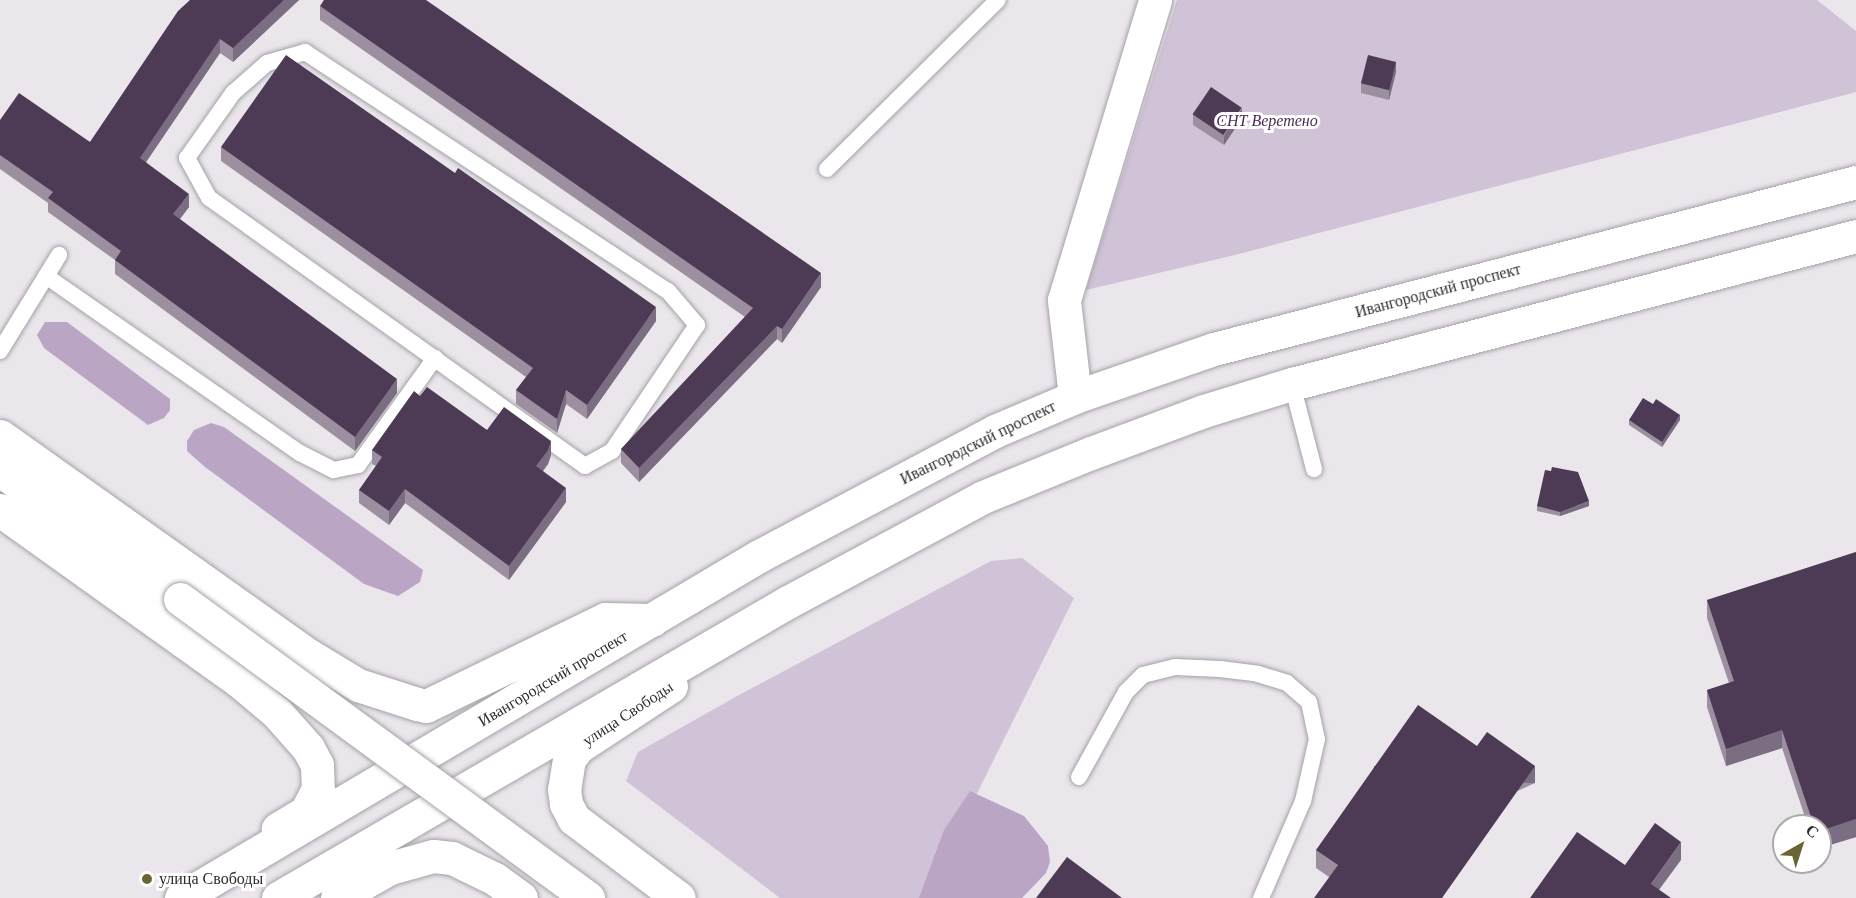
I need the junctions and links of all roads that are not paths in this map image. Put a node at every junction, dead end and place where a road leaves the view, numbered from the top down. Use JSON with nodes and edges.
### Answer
{"nodes":[{"id":1,"x":998,"y":0,"type":"edge"},
{"id":2,"x":1155,"y":0,"type":"edge"},
{"id":3,"x":827,"y":169,"type":"dead end"},
{"id":4,"x":1856,"y":182,"type":"edge"},
{"id":5,"x":1856,"y":236,"type":"edge"},
{"id":6,"x":59,"y":255,"type":"dead end"},
{"id":7,"x":46,"y":276,"type":"junction"},
{"id":8,"x":0,"y":351,"type":"edge"},
{"id":9,"x":435,"y":358,"type":"junction"},
{"id":10,"x":1292,"y":384,"type":"junction"},
{"id":11,"x":1075,"y":397,"type":"junction"},
{"id":12,"x":0,"y":436,"type":"edge"},
{"id":13,"x":1314,"y":469,"type":"dead end"},
{"id":14,"x":0,"y":470,"type":"edge"},
{"id":15,"x":0,"y":510,"type":"edge"},
{"id":16,"x":652,"y":620,"type":"junction"},
{"id":17,"x":694,"y":657,"type":"junction"},
{"id":18,"x":1079,"y":777,"type":"dead end"},
{"id":19,"x":286,"y":893,"type":"edge"},
{"id":20,"x":186,"y":895,"type":"edge"},
{"id":21,"x":329,"y":898,"type":"edge"},
{"id":22,"x":337,"y":898,"type":"edge"},
{"id":23,"x":521,"y":898,"type":"edge"},
{"id":24,"x":588,"y":898,"type":"edge"},
{"id":25,"x":679,"y":898,"type":"edge"},
{"id":26,"x":1262,"y":898,"type":"edge"}],
"edges":[{"from":1,"to":3,"type":"lane"},
{"from":2,"to":11,"type":"main road"},
{"from":4,"to":11,"type":"main road","name":"Ивангородский проспект"},
{"from":5,"to":10,"type":"main road"},
{"from":6,"to":7,"type":"lane"},
{"from":7,"to":8,"type":"lane"},
{"from":7,"to":9,"type":"lane"},
{"from":9,"to":9,"type":"lane"},
{"from":10,"to":13,"type":"lane"},
{"from":10,"to":17,"type":"main road"},
{"from":11,"to":16,"type":"main road","name":"Ивангородский проспект"},
{"from":12,"to":16,"type":"main road"},
{"from":14,"to":24,"type":"main road","bridge":true},
{"from":15,"to":20,"type":"main road"},
{"from":16,"to":20,"type":"main road","name":"Ивангородский проспект"},
{"from":17,"to":19,"type":"main road"},
{"from":17,"to":25,"type":"main road","name":"улица Свободы"},
{"from":18,"to":26,"type":"lane"},
{"from":19,"to":21,"type":"main road"},
{"from":22,"to":23,"type":"main road"}]}
